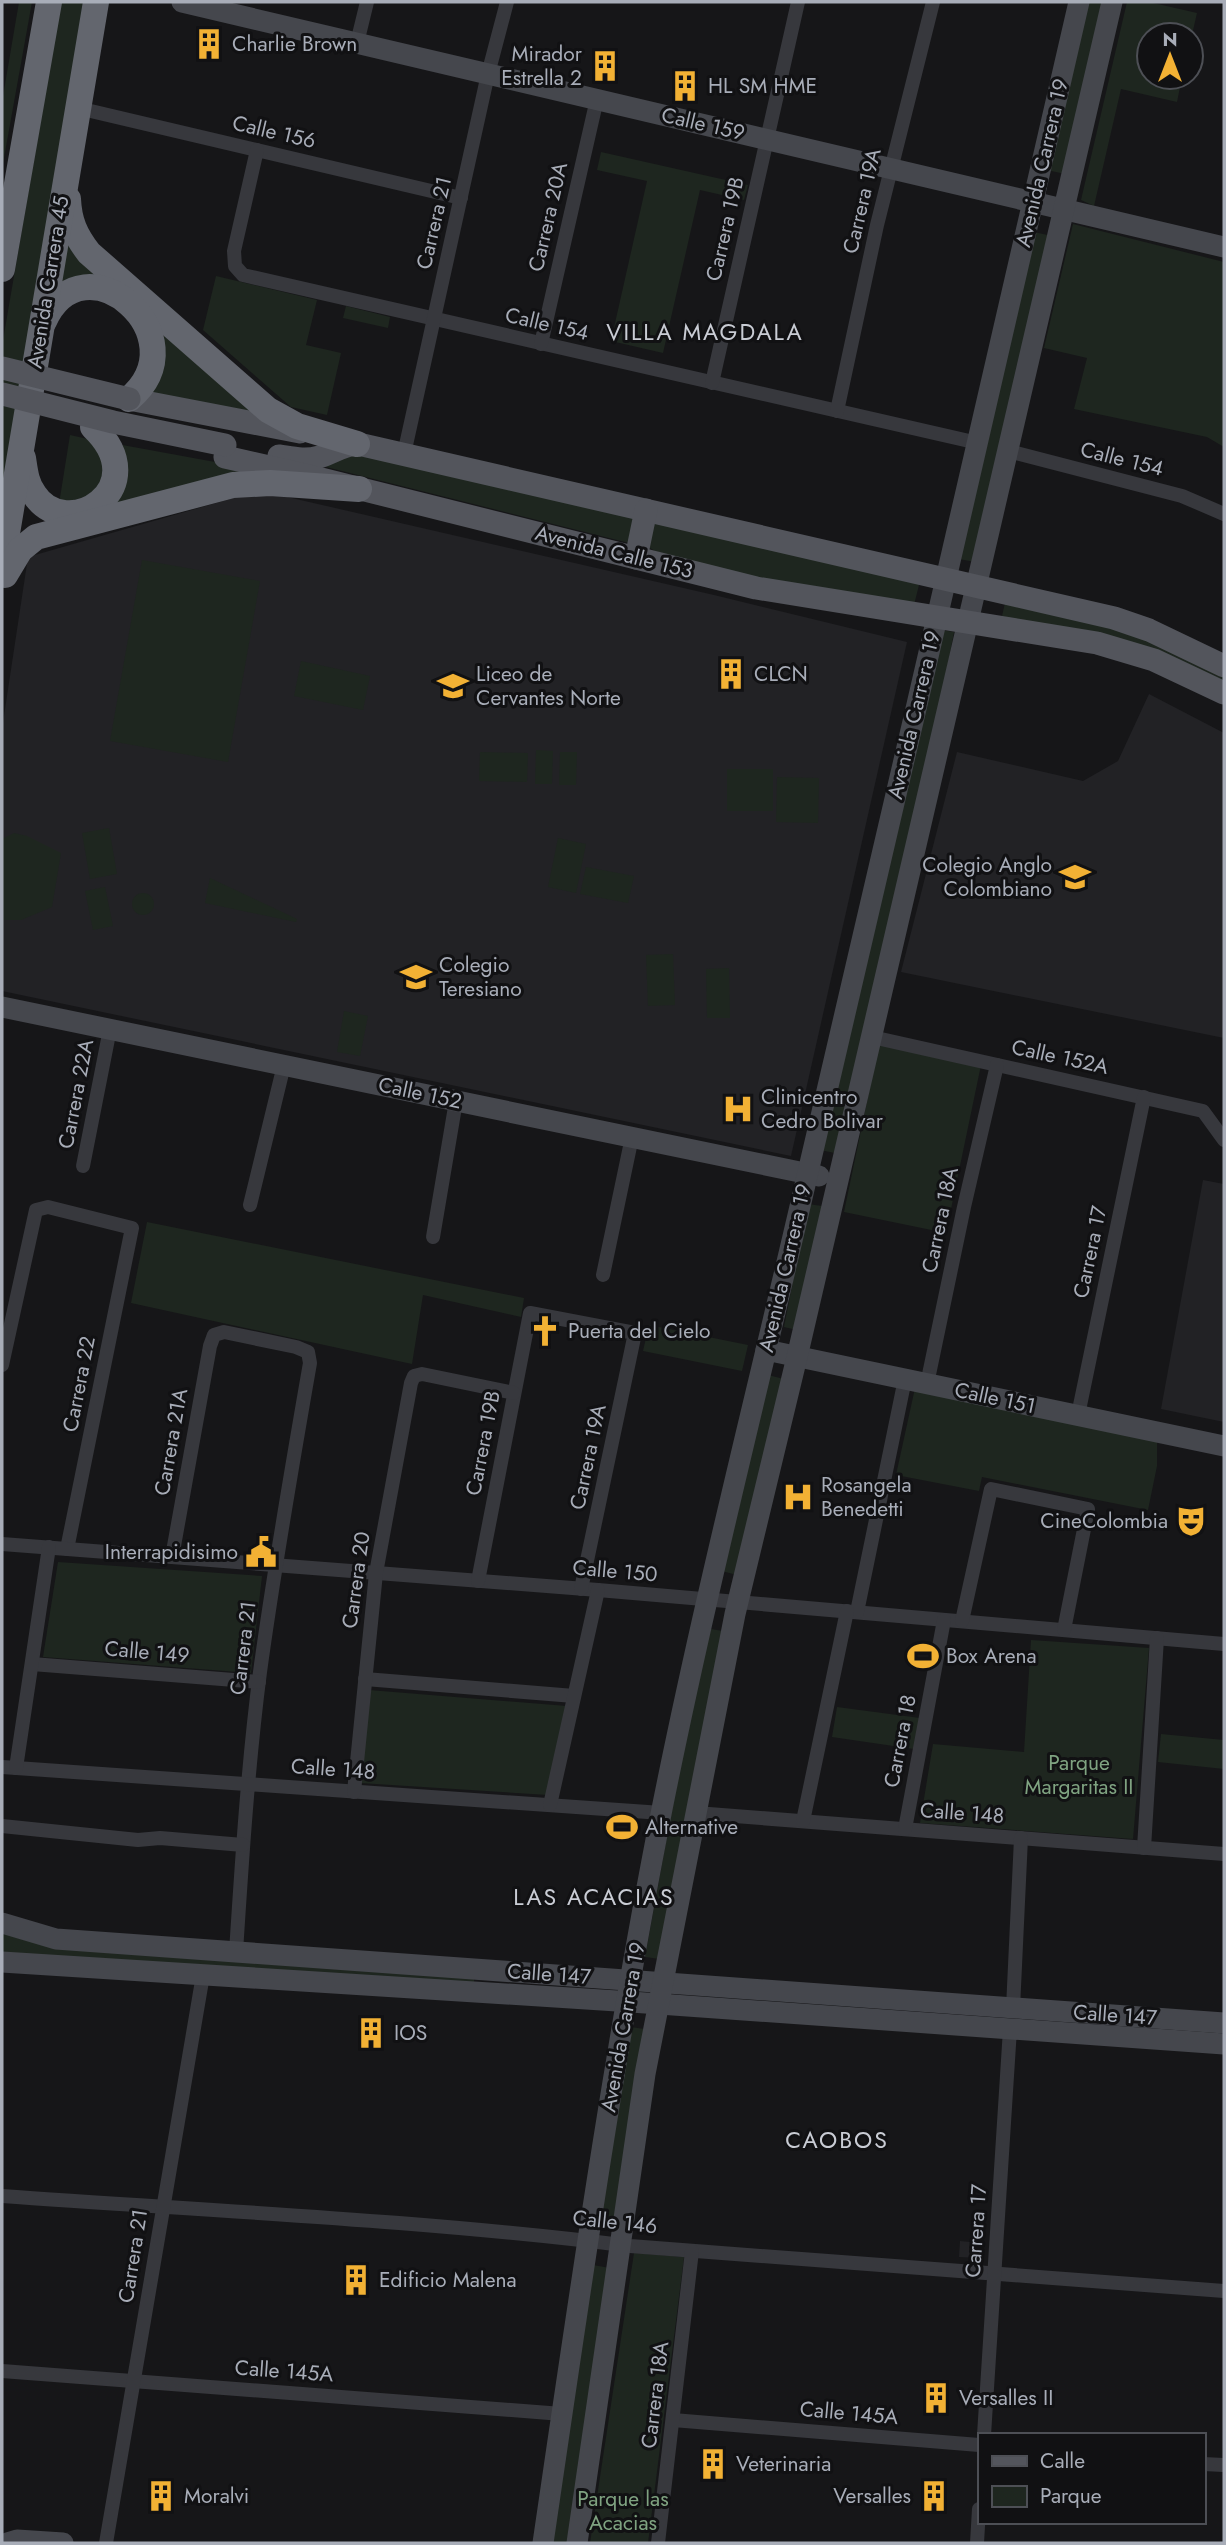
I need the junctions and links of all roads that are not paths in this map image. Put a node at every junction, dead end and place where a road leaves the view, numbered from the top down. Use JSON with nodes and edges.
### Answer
{"nodes":[{"id":1,"x":49,"y":2,"type":"edge"},
{"id":2,"x":96,"y":2,"type":"edge"},
{"id":3,"x":182,"y":2,"type":"edge"},
{"id":4,"x":367,"y":2,"type":"edge"},
{"id":5,"x":507,"y":2,"type":"edge"},
{"id":6,"x":797,"y":2,"type":"edge"},
{"id":7,"x":933,"y":2,"type":"edge"},
{"id":8,"x":1079,"y":2,"type":"edge"},
{"id":9,"x":1112,"y":2,"type":"edge"},
{"id":10,"x":357,"y":43,"type":"junction"},
{"id":11,"x":488,"y":74,"type":"junction"},
{"id":12,"x":597,"y":99,"type":"junction"},
{"id":13,"x":78,"y":108,"type":"junction"},
{"id":14,"x":767,"y":139,"type":"junction"},
{"id":15,"x":257,"y":150,"type":"junction"},
{"id":16,"x":67,"y":168,"type":"junction"},
{"id":17,"x":891,"y":168,"type":"junction"},
{"id":18,"x":461,"y":198,"type":"junction"},
{"id":19,"x":1033,"y":202,"type":"junction"},
{"id":20,"x":1064,"y":209,"type":"junction"},
{"id":21,"x":1224,"y":247,"type":"edge"},
{"id":22,"x":2,"y":269,"type":"edge"},
{"id":23,"x":434,"y":320,"type":"junction"},
{"id":24,"x":42,"y":323,"type":"junction"},
{"id":25,"x":541,"y":344,"type":"junction"},
{"id":26,"x":2,"y":368,"type":"edge"},
{"id":27,"x":712,"y":383,"type":"junction"},
{"id":28,"x":2,"y":394,"type":"edge"},
{"id":29,"x":129,"y":399,"type":"junction"},
{"id":30,"x":2,"y":404,"type":"edge"},
{"id":31,"x":837,"y":411,"type":"junction"},
{"id":32,"x":93,"y":427,"type":"junction"},
{"id":33,"x":978,"y":443,"type":"junction"},
{"id":34,"x":357,"y":444,"type":"junction"},
{"id":35,"x":21,"y":445,"type":"junction"},
{"id":36,"x":225,"y":451,"type":"junction"},
{"id":37,"x":1008,"y":452,"type":"junction"},
{"id":38,"x":404,"y":454,"type":"junction"},
{"id":39,"x":359,"y":489,"type":"junction"},
{"id":40,"x":646,"y":510,"type":"junction"},
{"id":41,"x":1224,"y":513,"type":"edge"},
{"id":42,"x":636,"y":558,"type":"junction"},
{"id":43,"x":2,"y":563,"type":"edge"},
{"id":44,"x":2,"y":580,"type":"edge"},
{"id":45,"x":946,"y":580,"type":"junction"},
{"id":46,"x":976,"y":587,"type":"junction"},
{"id":47,"x":937,"y":616,"type":"junction"},
{"id":48,"x":968,"y":621,"type":"junction"},
{"id":49,"x":1224,"y":666,"type":"edge"},
{"id":50,"x":1224,"y":693,"type":"edge"},
{"id":51,"x":2,"y":1007,"type":"edge"},
{"id":52,"x":110,"y":1029,"type":"junction"},
{"id":53,"x":872,"y":1037,"type":"junction"},
{"id":54,"x":284,"y":1065,"type":"junction"},
{"id":55,"x":997,"y":1065,"type":"junction"},
{"id":56,"x":1144,"y":1097,"type":"junction"},
{"id":57,"x":456,"y":1101,"type":"junction"},
{"id":58,"x":632,"y":1137,"type":"junction"},
{"id":59,"x":1224,"y":1140,"type":"edge"},
{"id":60,"x":83,"y":1166,"type":"dead end"},
{"id":61,"x":808,"y":1174,"type":"junction"},
{"id":62,"x":838,"y":1180,"type":"junction"},
{"id":63,"x":250,"y":1205,"type":"dead end"},
{"id":64,"x":433,"y":1237,"type":"dead end"},
{"id":65,"x":603,"y":1275,"type":"dead end"},
{"id":66,"x":530,"y":1313,"type":"joint"},
{"id":67,"x":766,"y":1350,"type":"junction"},
{"id":68,"x":308,"y":1352,"type":"joint"},
{"id":69,"x":797,"y":1357,"type":"junction"},
{"id":70,"x":2,"y":1365,"type":"edge"},
{"id":71,"x":905,"y":1379,"type":"junction"},
{"id":72,"x":927,"y":1384,"type":"junction"},
{"id":73,"x":514,"y":1393,"type":"junction"},
{"id":74,"x":1078,"y":1415,"type":"junction"},
{"id":75,"x":1224,"y":1446,"type":"edge"},
{"id":76,"x":2,"y":1544,"type":"edge"},
{"id":77,"x":50,"y":1547,"type":"junction"},
{"id":78,"x":67,"y":1549,"type":"junction"},
{"id":79,"x":172,"y":1557,"type":"junction"},
{"id":80,"x":275,"y":1565,"type":"junction"},
{"id":81,"x":376,"y":1573,"type":"junction"},
{"id":82,"x":478,"y":1581,"type":"junction"},
{"id":83,"x":581,"y":1589,"type":"junction"},
{"id":84,"x":598,"y":1590,"type":"junction"},
{"id":85,"x":705,"y":1600,"type":"junction"},
{"id":86,"x":737,"y":1602,"type":"junction"},
{"id":87,"x":852,"y":1612,"type":"junction"},
{"id":88,"x":944,"y":1620,"type":"junction"},
{"id":89,"x":962,"y":1621,"type":"junction"},
{"id":90,"x":1064,"y":1630,"type":"junction"},
{"id":91,"x":1157,"y":1638,"type":"junction"},
{"id":92,"x":1224,"y":1644,"type":"edge"},
{"id":93,"x":33,"y":1664,"type":"junction"},
{"id":94,"x":365,"y":1679,"type":"junction"},
{"id":95,"x":259,"y":1682,"type":"junction"},
{"id":96,"x":574,"y":1696,"type":"junction"},
{"id":97,"x":9,"y":1768,"type":"edge"},
{"id":98,"x":248,"y":1784,"type":"junction"},
{"id":99,"x":354,"y":1791,"type":"junction"},
{"id":100,"x":550,"y":1805,"type":"junction"},
{"id":101,"x":662,"y":1813,"type":"junction"},
{"id":102,"x":696,"y":1813,"type":"junction"},
{"id":103,"x":803,"y":1821,"type":"junction"},
{"id":104,"x":2,"y":1826,"type":"edge"},
{"id":105,"x":905,"y":1829,"type":"junction"},
{"id":106,"x":1021,"y":1838,"type":"junction"},
{"id":107,"x":243,"y":1845,"type":"junction"},
{"id":108,"x":1144,"y":1848,"type":"junction"},
{"id":109,"x":1224,"y":1854,"type":"edge"},
{"id":110,"x":2,"y":1923,"type":"edge"},
{"id":111,"x":236,"y":1952,"type":"junction"},
{"id":112,"x":2,"y":1962,"type":"edge"},
{"id":113,"x":486,"y":1970,"type":"junction"},
{"id":114,"x":203,"y":1975,"type":"junction"},
{"id":115,"x":631,"y":1980,"type":"junction"},
{"id":116,"x":663,"y":1982,"type":"junction"},
{"id":117,"x":484,"y":1993,"type":"junction"},
{"id":118,"x":628,"y":2002,"type":"junction"},
{"id":119,"x":659,"y":2004,"type":"junction"},
{"id":120,"x":1012,"y":2018,"type":"junction"},
{"id":121,"x":1224,"y":2023,"type":"edge"},
{"id":122,"x":1224,"y":2044,"type":"edge"},
{"id":123,"x":2,"y":2196,"type":"edge"},
{"id":124,"x":162,"y":2207,"type":"junction"},
{"id":125,"x":587,"y":2241,"type":"junction"},
{"id":126,"x":621,"y":2245,"type":"junction"},
{"id":127,"x":692,"y":2250,"type":"junction"},
{"id":128,"x":995,"y":2274,"type":"junction"},
{"id":129,"x":1224,"y":2291,"type":"edge"},
{"id":130,"x":2,"y":2371,"type":"edge"},
{"id":131,"x":134,"y":2381,"type":"junction"},
{"id":132,"x":562,"y":2414,"type":"junction"},
{"id":133,"x":673,"y":2420,"type":"junction"},
{"id":134,"x":984,"y":2433,"type":"edge"},
{"id":135,"x":978,"y":2445,"type":"edge"},
{"id":136,"x":1205,"y":2464,"type":"edge"},
{"id":137,"x":1224,"y":2465,"type":"edge"},
{"id":138,"x":978,"y":2524,"type":"edge"},
{"id":139,"x":7,"y":2543,"type":"edge"},
{"id":140,"x":63,"y":2543,"type":"edge"},
{"id":141,"x":106,"y":2543,"type":"edge"},
{"id":142,"x":543,"y":2543,"type":"edge"},
{"id":143,"x":577,"y":2543,"type":"edge"},
{"id":144,"x":657,"y":2543,"type":"edge"},
{"id":145,"x":977,"y":2543,"type":"edge"}],
"edges":[{"from":1,"to":22,"type":"highway"},
{"from":2,"to":13,"type":"highway","name":"Avenida Carrera 45"},
{"from":3,"to":10,"type":"main road","name":"Calle 159"},
{"from":4,"to":10,"type":"street"},
{"from":5,"to":11,"type":"street","name":"Carrera 21"},
{"from":6,"to":14,"type":"street","name":"Carrera 19B"},
{"from":7,"to":17,"type":"street","name":"Carrera 19A"},
{"from":8,"to":19,"type":"main road","name":"Avenida Carrera 19"},
{"from":9,"to":20,"type":"main road","name":"Avenida Carrera 19"},
{"from":10,"to":11,"type":"main road","name":"Calle 159"},
{"from":11,"to":12,"type":"main road","name":"Calle 159"},
{"from":11,"to":18,"type":"street","name":"Carrera 21"},
{"from":12,"to":14,"type":"main road","name":"Calle 159"},
{"from":12,"to":25,"type":"street","name":"Carrera 20A"},
{"from":13,"to":15,"type":"street","name":"Calle 156"},
{"from":13,"to":16,"type":"highway","name":"Avenida Carrera 45"},
{"from":14,"to":17,"type":"main road","name":"Calle 159"},
{"from":14,"to":27,"type":"street","name":"Carrera 19B"},
{"from":15,"to":18,"type":"street","name":"Calle 156"},
{"from":15,"to":23,"type":"street","name":"Calle 154"},
{"from":16,"to":24,"type":"highway","name":"Avenida Carrera 45"},
{"from":16,"to":34,"type":"highway"},
{"from":17,"to":19,"type":"main road","name":"Calle 159"},
{"from":17,"to":31,"type":"street","name":"Carrera 19A"},
{"from":18,"to":23,"type":"street","name":"Carrera 21"},
{"from":19,"to":20,"type":"main road","name":"Calle 159"},
{"from":19,"to":33,"type":"main road","name":"Avenida Carrera 19"},
{"from":20,"to":21,"type":"main road","name":"Calle 159"},
{"from":20,"to":37,"type":"main road","name":"Avenida Carrera 19"},
{"from":23,"to":25,"type":"street","name":"Calle 154"},
{"from":23,"to":38,"type":"street","name":"Carrera 21"},
{"from":24,"to":29,"type":"highway"},
{"from":24,"to":35,"type":"highway","name":"Avenida Carrera 45"},
{"from":25,"to":27,"type":"street","name":"Calle 154"},
{"from":26,"to":29,"type":"main road","bridge":true},
{"from":27,"to":31,"type":"street","name":"Calle 154"},
{"from":28,"to":36,"type":"main road","name":"Avenida Calle 153","bridge":true},
{"from":29,"to":34,"type":"main road"},
{"from":30,"to":32,"type":"main road","name":"Avenida Calle 153"},
{"from":31,"to":33,"type":"street","name":"Calle 154"},
{"from":32,"to":35,"type":"highway"},
{"from":32,"to":36,"type":"main road","name":"Avenida Calle 153"},
{"from":33,"to":45,"type":"main road","name":"Avenida Carrera 19"},
{"from":34,"to":36,"type":"main road","name":"Avenida Calle 153"},
{"from":34,"to":38,"type":"main road"},
{"from":35,"to":43,"type":"highway","name":"Avenida Carrera 45"},
{"from":36,"to":39,"type":"main road","name":"Avenida Calle 153"},
{"from":37,"to":41,"type":"street","name":"Calle 154"},
{"from":37,"to":46,"type":"main road","name":"Avenida Carrera 19"},
{"from":38,"to":40,"type":"main road"},
{"from":39,"to":42,"type":"main road","name":"Avenida Calle 153"},
{"from":39,"to":44,"type":"highway"},
{"from":40,"to":42,"type":"main road"},
{"from":40,"to":45,"type":"main road"},
{"from":42,"to":47,"type":"main road","name":"Avenida Calle 153"},
{"from":45,"to":46,"type":"main road"},
{"from":45,"to":47,"type":"main road","name":"Avenida Carrera 19"},
{"from":46,"to":48,"type":"main road","name":"Avenida Carrera 19"},
{"from":46,"to":49,"type":"main road"},
{"from":47,"to":48,"type":"main road","name":"Avenida Calle 153"},
{"from":47,"to":61,"type":"main road","name":"Avenida Carrera 19"},
{"from":48,"to":50,"type":"main road","name":"Avenida Calle 153"},
{"from":48,"to":53,"type":"main road","name":"Avenida Carrera 19"},
{"from":51,"to":52,"type":"main road","name":"Calle 152"},
{"from":52,"to":54,"type":"main road","name":"Calle 152"},
{"from":52,"to":60,"type":"street","name":"Carrera 22A"},
{"from":53,"to":55,"type":"street","name":"Calle 152A"},
{"from":53,"to":62,"type":"main road","name":"Avenida Carrera 19"},
{"from":54,"to":57,"type":"main road","name":"Calle 152"},
{"from":54,"to":63,"type":"street"},
{"from":55,"to":56,"type":"street","name":"Calle 152A"},
{"from":55,"to":72,"type":"street","name":"Carrera 18A"},
{"from":56,"to":59,"type":"street","name":"Calle 152A"},
{"from":56,"to":74,"type":"street","name":"Carrera 17"},
{"from":57,"to":58,"type":"main road","name":"Calle 152"},
{"from":57,"to":64,"type":"street"},
{"from":58,"to":61,"type":"main road","name":"Calle 152"},
{"from":58,"to":65,"type":"street"},
{"from":61,"to":62,"type":"main road","name":"Calle 152"},
{"from":61,"to":67,"type":"main road","name":"Avenida Carrera 19"},
{"from":62,"to":69,"type":"main road","name":"Avenida Carrera 19"},
{"from":66,"to":73,"type":"street","name":"Carrera 19B"},
{"from":66,"to":83,"type":"street","name":"Carrera 19A"},
{"from":67,"to":69,"type":"main road","name":"Calle 151"},
{"from":67,"to":85,"type":"main road","name":"Avenida Carrera 19"},
{"from":68,"to":79,"type":"street","name":"Carrera 21A"},
{"from":68,"to":80,"type":"street","name":"Carrera 21"},
{"from":69,"to":71,"type":"main road","name":"Calle 151"},
{"from":69,"to":86,"type":"main road","name":"Avenida Carrera 19"},
{"from":70,"to":78,"type":"street","name":"Carrera 22"},
{"from":71,"to":72,"type":"main road","name":"Calle 151"},
{"from":71,"to":87,"type":"street"},
{"from":72,"to":74,"type":"main road","name":"Calle 151"},
{"from":73,"to":81,"type":"street","name":"Carrera 20"},
{"from":73,"to":82,"type":"street","name":"Carrera 19B"},
{"from":74,"to":75,"type":"main road","name":"Calle 151"},
{"from":76,"to":77,"type":"street","name":"Calle 150"},
{"from":77,"to":78,"type":"street","name":"Calle 150"},
{"from":77,"to":93,"type":"street"},
{"from":78,"to":79,"type":"street","name":"Calle 150"},
{"from":79,"to":80,"type":"street","name":"Calle 150"},
{"from":80,"to":81,"type":"street","name":"Calle 150"},
{"from":80,"to":95,"type":"street","name":"Carrera 21"},
{"from":81,"to":82,"type":"street","name":"Calle 150"},
{"from":81,"to":94,"type":"street","name":"Carrera 20"},
{"from":82,"to":83,"type":"street","name":"Calle 150"},
{"from":83,"to":84,"type":"street","name":"Calle 150"},
{"from":84,"to":85,"type":"street","name":"Calle 150"},
{"from":84,"to":96,"type":"street"},
{"from":85,"to":86,"type":"street","name":"Calle 150"},
{"from":85,"to":101,"type":"main road","name":"Avenida Carrera 19"},
{"from":86,"to":87,"type":"street","name":"Calle 150"},
{"from":86,"to":102,"type":"main road","name":"Avenida Carrera 19"},
{"from":87,"to":88,"type":"street","name":"Calle 150"},
{"from":87,"to":103,"type":"street"},
{"from":88,"to":89,"type":"street","name":"Calle 150"},
{"from":88,"to":105,"type":"street","name":"Carrera 18"},
{"from":89,"to":90,"type":"street","name":"Calle 150"},
{"from":89,"to":90,"type":"street"},
{"from":90,"to":91,"type":"street","name":"Calle 150"},
{"from":91,"to":92,"type":"street","name":"Calle 150"},
{"from":91,"to":108,"type":"street"},
{"from":93,"to":95,"type":"street","name":"Calle 149"},
{"from":93,"to":97,"type":"street"},
{"from":94,"to":96,"type":"street"},
{"from":94,"to":99,"type":"street","name":"Carrera 20"},
{"from":95,"to":98,"type":"street","name":"Carrera 21"},
{"from":96,"to":100,"type":"street"},
{"from":97,"to":98,"type":"street","name":"Calle 148"},
{"from":98,"to":99,"type":"street","name":"Calle 148"},
{"from":98,"to":107,"type":"street","name":"Carrera 21"},
{"from":99,"to":100,"type":"street","name":"Calle 148"},
{"from":100,"to":101,"type":"street","name":"Calle 148"},
{"from":101,"to":115,"type":"main road","name":"Avenida Carrera 19"},
{"from":102,"to":103,"type":"street","name":"Calle 148"},
{"from":102,"to":116,"type":"main road","name":"Avenida Carrera 19"},
{"from":103,"to":105,"type":"street","name":"Calle 148"},
{"from":104,"to":107,"type":"street"},
{"from":105,"to":106,"type":"street","name":"Calle 148"},
{"from":106,"to":108,"type":"street","name":"Calle 148"},
{"from":106,"to":120,"type":"street","name":"Carrera 17"},
{"from":107,"to":111,"type":"street","name":"Carrera 21"},
{"from":108,"to":109,"type":"street","name":"Calle 148"},
{"from":110,"to":111,"type":"main road","name":"Calle 147"},
{"from":111,"to":113,"type":"main road","name":"Calle 147"},
{"from":112,"to":114,"type":"main road","name":"Calle 147"},
{"from":113,"to":115,"type":"main road","name":"Calle 147"},
{"from":113,"to":117,"type":"main road"},
{"from":114,"to":117,"type":"main road","name":"Calle 147"},
{"from":114,"to":124,"type":"street","name":"Carrera 21"},
{"from":115,"to":116,"type":"main road","name":"Calle 147"},
{"from":115,"to":118,"type":"main road","name":"Avenida Carrera 19"},
{"from":116,"to":119,"type":"main road","name":"Avenida Carrera 19"},
{"from":116,"to":120,"type":"main road","name":"Calle 147"},
{"from":117,"to":118,"type":"main road","name":"Calle 147"},
{"from":118,"to":119,"type":"main road","name":"Calle 147"},
{"from":118,"to":125,"type":"main road","name":"Avenida Carrera 19"},
{"from":119,"to":120,"type":"main road","name":"Calle 147"},
{"from":119,"to":126,"type":"main road","name":"Avenida Carrera 19"},
{"from":120,"to":121,"type":"main road","name":"Calle 147"},
{"from":120,"to":122,"type":"main road","name":"Calle 147"},
{"from":120,"to":128,"type":"street","name":"Carrera 17"},
{"from":123,"to":124,"type":"street","name":"Calle 146"},
{"from":124,"to":125,"type":"street","name":"Calle 146"},
{"from":124,"to":131,"type":"street","name":"Carrera 21"},
{"from":125,"to":126,"type":"street","name":"Calle 146"},
{"from":125,"to":132,"type":"main road","name":"Avenida Carrera 19"},
{"from":126,"to":127,"type":"street","name":"Calle 146"},
{"from":126,"to":143,"type":"main road","name":"Avenida Carrera 19"},
{"from":127,"to":128,"type":"street","name":"Calle 146"},
{"from":127,"to":133,"type":"street","name":"Carrera 18A"},
{"from":128,"to":129,"type":"street","name":"Calle 146"},
{"from":128,"to":134,"type":"street","name":"Carrera 17"},
{"from":130,"to":131,"type":"street","name":"Calle 145A"},
{"from":131,"to":132,"type":"street","name":"Calle 145A"},
{"from":131,"to":141,"type":"street","name":"Carrera 21"},
{"from":132,"to":142,"type":"main road","name":"Avenida Carrera 19"},
{"from":133,"to":135,"type":"street","name":"Calle 145A"},
{"from":133,"to":144,"type":"street","name":"Carrera 18A"},
{"from":136,"to":137,"type":"street"},
{"from":138,"to":145,"type":"street"},
{"from":139,"to":140,"type":"main road"}]}
